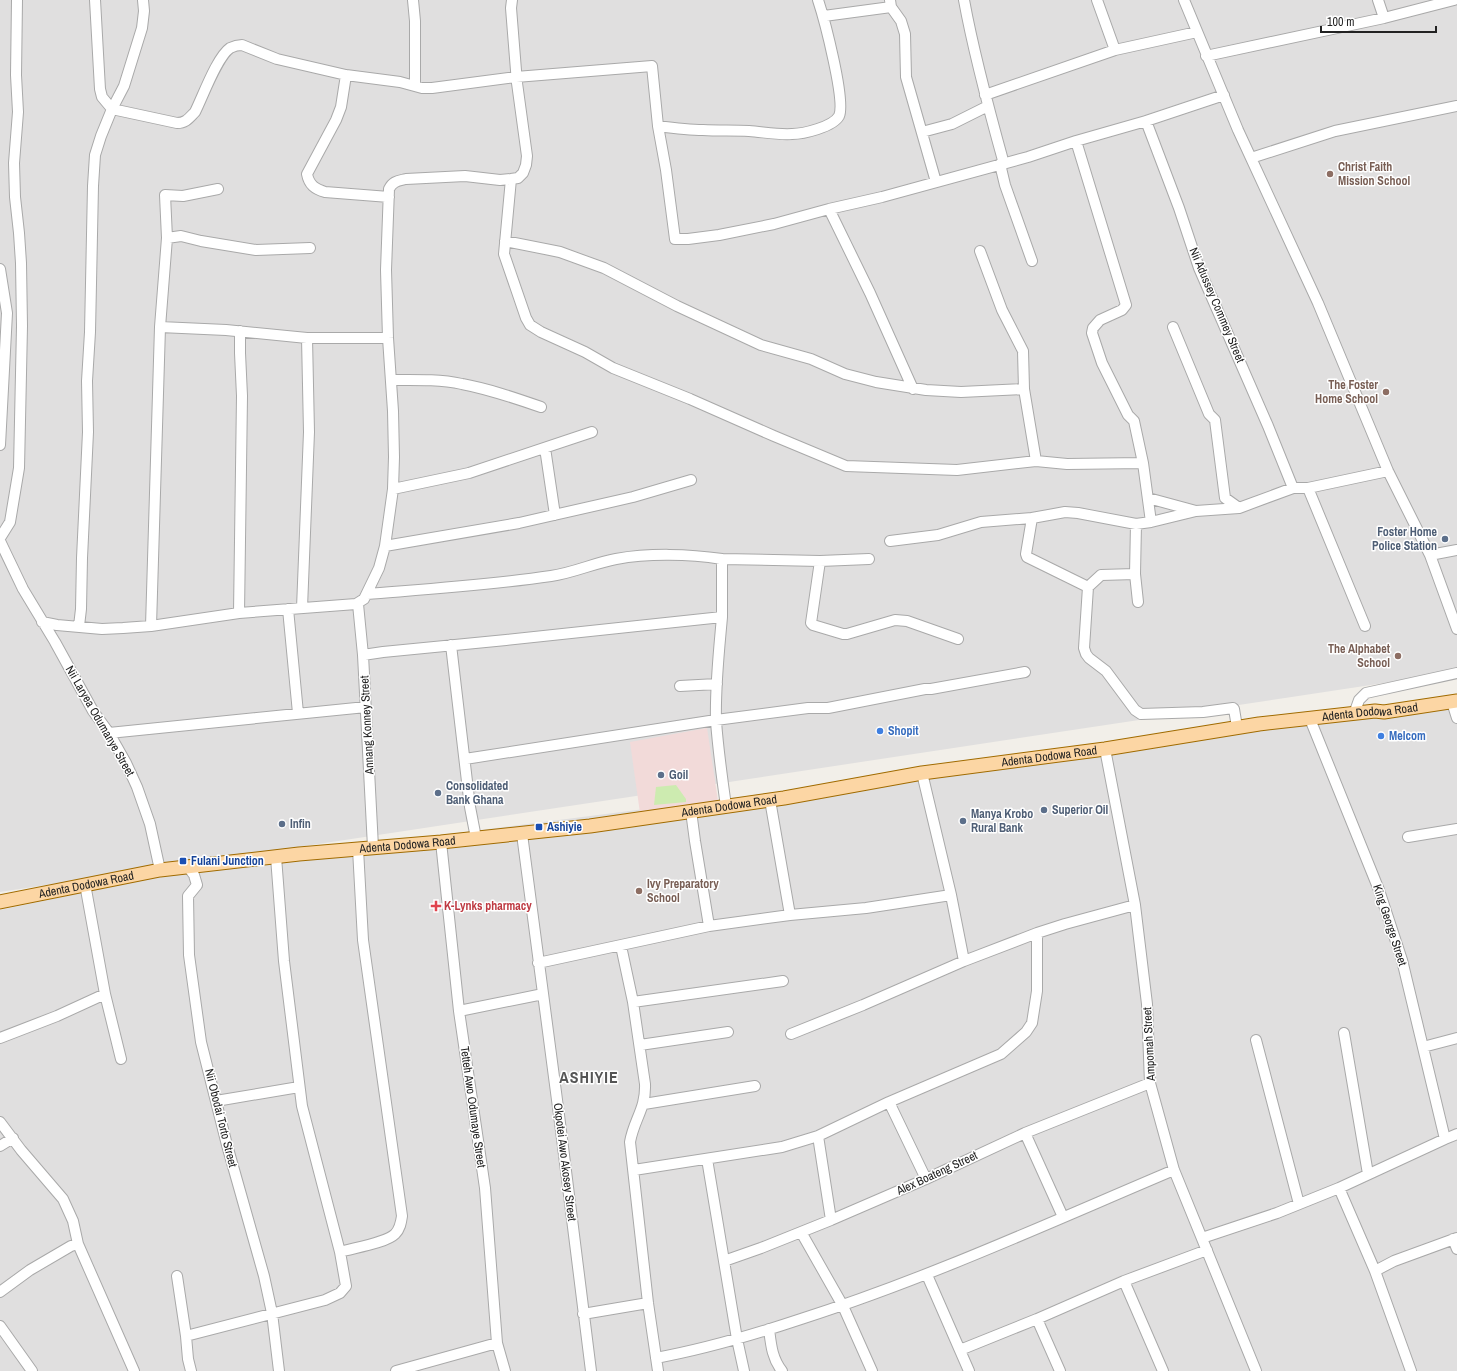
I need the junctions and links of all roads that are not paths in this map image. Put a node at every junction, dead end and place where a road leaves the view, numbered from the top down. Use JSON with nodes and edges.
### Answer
{"nodes":[{"id":1,"x":17,"y":0,"type":"edge"},
{"id":2,"x":95,"y":0,"type":"edge"},
{"id":3,"x":143,"y":0,"type":"edge"},
{"id":4,"x":413,"y":0,"type":"edge"},
{"id":5,"x":512,"y":0,"type":"edge"},
{"id":6,"x":818,"y":0,"type":"edge"},
{"id":7,"x":964,"y":0,"type":"edge"},
{"id":8,"x":1097,"y":0,"type":"edge"},
{"id":9,"x":1184,"y":0,"type":"edge"},
{"id":10,"x":1378,"y":0,"type":"edge"},
{"id":11,"x":1454,"y":0,"type":"edge"},
{"id":12,"x":890,"y":3,"type":"edge"},
{"id":13,"x":824,"y":16,"type":"junction"},
{"id":14,"x":1384,"y":18,"type":"junction"},
{"id":15,"x":1197,"y":32,"type":"junction"},
{"id":16,"x":1115,"y":50,"type":"junction"},
{"id":17,"x":1206,"y":56,"type":"junction"},
{"id":18,"x":346,"y":75,"type":"junction"},
{"id":19,"x":516,"y":77,"type":"junction"},
{"id":20,"x":415,"y":85,"type":"junction"},
{"id":21,"x":985,"y":95,"type":"junction"},
{"id":22,"x":1224,"y":95,"type":"junction"},
{"id":23,"x":988,"y":106,"type":"junction"},
{"id":24,"x":1456,"y":108,"type":"edge"},
{"id":25,"x":112,"y":109,"type":"junction"},
{"id":26,"x":1146,"y":121,"type":"junction"},
{"id":27,"x":658,"y":126,"type":"junction"},
{"id":28,"x":922,"y":132,"type":"junction"},
{"id":29,"x":1076,"y":141,"type":"junction"},
{"id":30,"x":1251,"y":158,"type":"junction"},
{"id":31,"x":1002,"y":164,"type":"junction"},
{"id":32,"x":511,"y":179,"type":"junction"},
{"id":33,"x":936,"y":182,"type":"junction"},
{"id":34,"x":218,"y":189,"type":"dead end"},
{"id":35,"x":389,"y":197,"type":"junction"},
{"id":36,"x":829,"y":209,"type":"junction"},
{"id":37,"x":167,"y":238,"type":"junction"},
{"id":38,"x":505,"y":241,"type":"junction"},
{"id":39,"x":310,"y":248,"type":"dead end"},
{"id":40,"x":980,"y":251,"type":"dead end"},
{"id":41,"x":1032,"y":260,"type":"dead end"},
{"id":42,"x":0,"y":269,"type":"edge"},
{"id":43,"x":160,"y":327,"type":"junction"},
{"id":44,"x":1172,"y":327,"type":"dead end"},
{"id":45,"x":240,"y":331,"type":"junction"},
{"id":46,"x":307,"y":338,"type":"junction"},
{"id":47,"x":388,"y":338,"type":"junction"},
{"id":48,"x":391,"y":380,"type":"junction"},
{"id":49,"x":913,"y":389,"type":"junction"},
{"id":50,"x":1024,"y":389,"type":"junction"},
{"id":51,"x":541,"y":407,"type":"dead end"},
{"id":52,"x":592,"y":432,"type":"dead end"},
{"id":53,"x":0,"y":445,"type":"edge"},
{"id":54,"x":545,"y":448,"type":"junction"},
{"id":55,"x":1036,"y":461,"type":"junction"},
{"id":56,"x":1143,"y":464,"type":"junction"},
{"id":57,"x":1388,"y":471,"type":"junction"},
{"id":58,"x":691,"y":480,"type":"dead end"},
{"id":59,"x":1293,"y":488,"type":"junction"},
{"id":60,"x":1308,"y":488,"type":"junction"},
{"id":61,"x":393,"y":489,"type":"junction"},
{"id":62,"x":1148,"y":498,"type":"junction"},
{"id":63,"x":1239,"y":508,"type":"junction"},
{"id":64,"x":1196,"y":511,"type":"junction"},
{"id":65,"x":555,"y":515,"type":"junction"},
{"id":66,"x":1032,"y":518,"type":"junction"},
{"id":67,"x":1151,"y":522,"type":"junction"},
{"id":68,"x":1136,"y":524,"type":"junction"},
{"id":69,"x":0,"y":538,"type":"edge"},
{"id":70,"x":0,"y":541,"type":"edge"},
{"id":71,"x":890,"y":541,"type":"dead end"},
{"id":72,"x":385,"y":546,"type":"junction"},
{"id":73,"x":1457,"y":550,"type":"edge"},
{"id":74,"x":1430,"y":555,"type":"junction"},
{"id":75,"x":722,"y":559,"type":"junction"},
{"id":76,"x":869,"y":559,"type":"dead end"},
{"id":77,"x":820,"y":561,"type":"junction"},
{"id":78,"x":1135,"y":574,"type":"junction"},
{"id":79,"x":1088,"y":587,"type":"junction"},
{"id":80,"x":367,"y":594,"type":"junction"},
{"id":81,"x":1138,"y":602,"type":"dead end"},
{"id":82,"x":358,"y":604,"type":"junction"},
{"id":83,"x":302,"y":608,"type":"junction"},
{"id":84,"x":288,"y":609,"type":"junction"},
{"id":85,"x":239,"y":613,"type":"junction"},
{"id":86,"x":1455,"y":616,"type":"edge"},
{"id":87,"x":722,"y":617,"type":"junction"},
{"id":88,"x":42,"y":622,"type":"junction"},
{"id":89,"x":79,"y":626,"type":"junction"},
{"id":90,"x":151,"y":626,"type":"junction"},
{"id":91,"x":1365,"y":626,"type":"dead end"},
{"id":92,"x":1457,"y":629,"type":"edge"},
{"id":93,"x":958,"y":639,"type":"dead end"},
{"id":94,"x":450,"y":645,"type":"junction"},
{"id":95,"x":363,"y":655,"type":"junction"},
{"id":96,"x":1025,"y":672,"type":"dead end"},
{"id":97,"x":1457,"y":673,"type":"edge"},
{"id":98,"x":717,"y":684,"type":"junction"},
{"id":99,"x":680,"y":686,"type":"dead end"},
{"id":100,"x":1455,"y":701,"type":"edge"},
{"id":101,"x":366,"y":707,"type":"junction"},
{"id":102,"x":298,"y":713,"type":"junction"},
{"id":103,"x":1354,"y":714,"type":"junction"},
{"id":104,"x":1457,"y":718,"type":"edge"},
{"id":105,"x":1310,"y":719,"type":"junction"},
{"id":106,"x":716,"y":720,"type":"junction"},
{"id":107,"x":1237,"y":727,"type":"junction"},
{"id":108,"x":109,"y":733,"type":"junction"},
{"id":109,"x":1105,"y":749,"type":"junction"},
{"id":110,"x":465,"y":759,"type":"junction"},
{"id":111,"x":922,"y":772,"type":"junction"},
{"id":112,"x":770,"y":800,"type":"junction"},
{"id":113,"x":726,"y":806,"type":"junction"},
{"id":114,"x":691,"y":811,"type":"junction"},
{"id":115,"x":1457,"y":828,"type":"edge"},
{"id":116,"x":522,"y":834,"type":"junction"},
{"id":117,"x":1408,"y":837,"type":"dead end"},
{"id":118,"x":476,"y":838,"type":"junction"},
{"id":119,"x":441,"y":842,"type":"junction"},
{"id":120,"x":373,"y":847,"type":"junction"},
{"id":121,"x":358,"y":848,"type":"junction"},
{"id":122,"x":276,"y":858,"type":"junction"},
{"id":123,"x":188,"y":867,"type":"junction"},
{"id":124,"x":160,"y":870,"type":"junction"},
{"id":125,"x":85,"y":884,"type":"junction"},
{"id":126,"x":951,"y":895,"type":"junction"},
{"id":127,"x":0,"y":902,"type":"edge"},
{"id":128,"x":1136,"y":905,"type":"junction"},
{"id":129,"x":790,"y":915,"type":"junction"},
{"id":130,"x":709,"y":926,"type":"junction"},
{"id":131,"x":1037,"y":933,"type":"junction"},
{"id":132,"x":622,"y":946,"type":"junction"},
{"id":133,"x":964,"y":961,"type":"junction"},
{"id":134,"x":538,"y":963,"type":"junction"},
{"id":135,"x":783,"y":981,"type":"dead end"},
{"id":136,"x":105,"y":994,"type":"junction"},
{"id":137,"x":543,"y":994,"type":"junction"},
{"id":138,"x":634,"y":1002,"type":"junction"},
{"id":139,"x":459,"y":1011,"type":"junction"},
{"id":140,"x":728,"y":1032,"type":"dead end"},
{"id":141,"x":1344,"y":1033,"type":"dead end"},
{"id":142,"x":791,"y":1034,"type":"dead end"},
{"id":143,"x":0,"y":1038,"type":"edge"},
{"id":144,"x":1457,"y":1038,"type":"edge"},
{"id":145,"x":1256,"y":1040,"type":"dead end"},
{"id":146,"x":640,"y":1045,"type":"junction"},
{"id":147,"x":1423,"y":1047,"type":"junction"},
{"id":148,"x":121,"y":1059,"type":"dead end"},
{"id":149,"x":1150,"y":1083,"type":"junction"},
{"id":150,"x":755,"y":1086,"type":"dead end"},
{"id":151,"x":299,"y":1087,"type":"junction"},
{"id":152,"x":216,"y":1101,"type":"junction"},
{"id":153,"x":889,"y":1102,"type":"junction"},
{"id":154,"x":644,"y":1104,"type":"junction"},
{"id":155,"x":0,"y":1122,"type":"edge"},
{"id":156,"x":1025,"y":1133,"type":"junction"},
{"id":157,"x":1457,"y":1134,"type":"edge"},
{"id":158,"x":818,"y":1136,"type":"junction"},
{"id":159,"x":13,"y":1138,"type":"junction"},
{"id":160,"x":1445,"y":1138,"type":"junction"},
{"id":161,"x":0,"y":1146,"type":"edge"},
{"id":162,"x":707,"y":1159,"type":"junction"},
{"id":163,"x":634,"y":1170,"type":"junction"},
{"id":164,"x":1174,"y":1170,"type":"junction"},
{"id":165,"x":1368,"y":1174,"type":"junction"},
{"id":166,"x":926,"y":1179,"type":"junction"},
{"id":167,"x":1339,"y":1188,"type":"junction"},
{"id":168,"x":1299,"y":1204,"type":"junction"},
{"id":169,"x":1063,"y":1217,"type":"junction"},
{"id":170,"x":831,"y":1220,"type":"junction"},
{"id":171,"x":801,"y":1232,"type":"junction"},
{"id":172,"x":1202,"y":1238,"type":"junction"},
{"id":173,"x":1455,"y":1238,"type":"edge"},
{"id":174,"x":78,"y":1244,"type":"junction"},
{"id":175,"x":1457,"y":1249,"type":"edge"},
{"id":176,"x":1207,"y":1250,"type":"junction"},
{"id":177,"x":340,"y":1252,"type":"junction"},
{"id":178,"x":724,"y":1261,"type":"junction"},
{"id":179,"x":1375,"y":1271,"type":"junction"},
{"id":180,"x":927,"y":1275,"type":"junction"},
{"id":181,"x":176,"y":1276,"type":"dead end"},
{"id":182,"x":1124,"y":1281,"type":"junction"},
{"id":183,"x":0,"y":1292,"type":"edge"},
{"id":184,"x":648,"y":1303,"type":"junction"},
{"id":185,"x":843,"y":1306,"type":"junction"},
{"id":186,"x":272,"y":1313,"type":"junction"},
{"id":187,"x":583,"y":1314,"type":"junction"},
{"id":188,"x":1037,"y":1319,"type":"junction"},
{"id":189,"x":0,"y":1326,"type":"edge"},
{"id":190,"x":769,"y":1329,"type":"junction"},
{"id":191,"x":186,"y":1336,"type":"junction"},
{"id":192,"x":737,"y":1339,"type":"junction"},
{"id":193,"x":497,"y":1343,"type":"junction"},
{"id":194,"x":960,"y":1350,"type":"junction"},
{"id":195,"x":656,"y":1358,"type":"junction"},
{"id":196,"x":32,"y":1371,"type":"edge"},
{"id":197,"x":134,"y":1371,"type":"edge"},
{"id":198,"x":191,"y":1371,"type":"edge"},
{"id":199,"x":279,"y":1371,"type":"edge"},
{"id":200,"x":396,"y":1371,"type":"edge"},
{"id":201,"x":505,"y":1371,"type":"edge"},
{"id":202,"x":591,"y":1371,"type":"edge"},
{"id":203,"x":658,"y":1371,"type":"edge"},
{"id":204,"x":744,"y":1371,"type":"edge"},
{"id":205,"x":782,"y":1371,"type":"edge"},
{"id":206,"x":872,"y":1371,"type":"edge"},
{"id":207,"x":969,"y":1371,"type":"edge"},
{"id":208,"x":1060,"y":1371,"type":"edge"},
{"id":209,"x":1162,"y":1371,"type":"edge"},
{"id":210,"x":1256,"y":1371,"type":"edge"},
{"id":211,"x":1411,"y":1371,"type":"edge"}],
"edges":[{"from":1,"to":69,"type":"street"},
{"from":2,"to":25,"type":"street"},
{"from":3,"to":25,"type":"street"},
{"from":4,"to":20,"type":"street"},
{"from":5,"to":19,"type":"street"},
{"from":6,"to":13,"type":"street"},
{"from":7,"to":21,"type":"street"},
{"from":8,"to":16,"type":"street"},
{"from":9,"to":15,"type":"street"},
{"from":10,"to":14,"type":"street"},
{"from":11,"to":14,"type":"street"},
{"from":12,"to":13,"type":"street"},
{"from":12,"to":28,"type":"street"},
{"from":13,"to":27,"type":"street"},
{"from":14,"to":17,"type":"street"},
{"from":15,"to":16,"type":"street"},
{"from":15,"to":17,"type":"street"},
{"from":16,"to":21,"type":"street"},
{"from":17,"to":22,"type":"street"},
{"from":18,"to":20,"type":"street"},
{"from":18,"to":25,"type":"street"},
{"from":18,"to":35,"type":"street"},
{"from":19,"to":20,"type":"street"},
{"from":19,"to":27,"type":"street"},
{"from":19,"to":32,"type":"street"},
{"from":21,"to":23,"type":"street"},
{"from":22,"to":26,"type":"street"},
{"from":22,"to":30,"type":"street"},
{"from":23,"to":28,"type":"street"},
{"from":23,"to":31,"type":"street"},
{"from":24,"to":30,"type":"street"},
{"from":25,"to":89,"type":"street"},
{"from":26,"to":29,"type":"street"},
{"from":26,"to":59,"type":"street","name":"Nii Adussey Commey Street"},
{"from":27,"to":36,"type":"street"},
{"from":28,"to":33,"type":"street"},
{"from":29,"to":31,"type":"street"},
{"from":29,"to":56,"type":"street"},
{"from":30,"to":57,"type":"street"},
{"from":31,"to":33,"type":"street"},
{"from":31,"to":41,"type":"street"},
{"from":32,"to":35,"type":"street"},
{"from":32,"to":38,"type":"street"},
{"from":33,"to":36,"type":"street"},
{"from":34,"to":37,"type":"street"},
{"from":35,"to":47,"type":"street"},
{"from":36,"to":49,"type":"street"},
{"from":37,"to":39,"type":"street"},
{"from":37,"to":43,"type":"street"},
{"from":38,"to":49,"type":"street"},
{"from":38,"to":55,"type":"street"},
{"from":40,"to":50,"type":"street"},
{"from":42,"to":53,"type":"street"},
{"from":43,"to":45,"type":"street"},
{"from":43,"to":90,"type":"street"},
{"from":44,"to":63,"type":"street"},
{"from":45,"to":46,"type":"street"},
{"from":45,"to":85,"type":"street"},
{"from":46,"to":47,"type":"street"},
{"from":46,"to":83,"type":"street"},
{"from":47,"to":48,"type":"street"},
{"from":48,"to":51,"type":"street"},
{"from":48,"to":61,"type":"street"},
{"from":49,"to":50,"type":"street"},
{"from":50,"to":55,"type":"street"},
{"from":52,"to":54,"type":"street"},
{"from":54,"to":61,"type":"street"},
{"from":54,"to":65,"type":"street"},
{"from":55,"to":56,"type":"street"},
{"from":56,"to":62,"type":"street"},
{"from":57,"to":60,"type":"street"},
{"from":57,"to":74,"type":"street"},
{"from":58,"to":65,"type":"street"},
{"from":59,"to":60,"type":"street"},
{"from":59,"to":63,"type":"street"},
{"from":60,"to":91,"type":"street"},
{"from":61,"to":72,"type":"street"},
{"from":62,"to":64,"type":"street"},
{"from":62,"to":67,"type":"street"},
{"from":63,"to":64,"type":"street"},
{"from":64,"to":67,"type":"street"},
{"from":65,"to":72,"type":"street"},
{"from":66,"to":68,"type":"street"},
{"from":66,"to":71,"type":"street"},
{"from":66,"to":79,"type":"street"},
{"from":67,"to":68,"type":"street"},
{"from":68,"to":78,"type":"street"},
{"from":70,"to":88,"type":"street","name":"Nii Laryea Odumanye Street"},
{"from":72,"to":80,"type":"street"},
{"from":73,"to":74,"type":"street"},
{"from":74,"to":86,"type":"street"},
{"from":75,"to":77,"type":"street"},
{"from":75,"to":80,"type":"street"},
{"from":75,"to":87,"type":"street"},
{"from":76,"to":77,"type":"street"},
{"from":77,"to":93,"type":"street"},
{"from":78,"to":79,"type":"street"},
{"from":78,"to":81,"type":"street"},
{"from":79,"to":107,"type":"street"},
{"from":80,"to":82,"type":"street"},
{"from":82,"to":83,"type":"street"},
{"from":82,"to":95,"type":"street","name":"Annang Konney Street"},
{"from":83,"to":84,"type":"street"},
{"from":84,"to":85,"type":"street"},
{"from":84,"to":102,"type":"street"},
{"from":85,"to":90,"type":"street"},
{"from":86,"to":92,"type":"street"},
{"from":87,"to":94,"type":"street"},
{"from":87,"to":98,"type":"street"},
{"from":88,"to":89,"type":"street"},
{"from":88,"to":108,"type":"street","name":"Nii Laryea Odumanye Street"},
{"from":89,"to":90,"type":"street"},
{"from":94,"to":95,"type":"street"},
{"from":94,"to":110,"type":"street"},
{"from":95,"to":101,"type":"street","name":"Annang Konney Street"},
{"from":96,"to":106,"type":"street"},
{"from":97,"to":103,"type":"street"},
{"from":98,"to":99,"type":"street"},
{"from":98,"to":106,"type":"street"},
{"from":100,"to":103,"type":"main road","name":"Adenta Dodowa Road"},
{"from":100,"to":104,"type":"street"},
{"from":101,"to":102,"type":"street"},
{"from":101,"to":120,"type":"street","name":"Annang Konney Street"},
{"from":102,"to":108,"type":"street"},
{"from":103,"to":105,"type":"main road","name":"Adenta Dodowa Road"},
{"from":105,"to":107,"type":"main road","name":"Adenta Dodowa Road"},
{"from":105,"to":147,"type":"street","name":"King George Street"},
{"from":106,"to":110,"type":"street"},
{"from":106,"to":113,"type":"street"},
{"from":107,"to":109,"type":"main road","name":"Adenta Dodowa Road"},
{"from":108,"to":124,"type":"street","name":"Nii Laryea Odumanye Street"},
{"from":109,"to":111,"type":"main road","name":"Adenta Dodowa Road"},
{"from":109,"to":128,"type":"street","name":"Ampomah Street"},
{"from":110,"to":118,"type":"street"},
{"from":111,"to":112,"type":"main road","name":"Adenta Dodowa Road"},
{"from":111,"to":126,"type":"street"},
{"from":112,"to":113,"type":"main road","name":"Adenta Dodowa Road"},
{"from":112,"to":129,"type":"street"},
{"from":113,"to":114,"type":"main road","name":"Adenta Dodowa Road"},
{"from":114,"to":116,"type":"main road","name":"Adenta Dodowa Road"},
{"from":114,"to":130,"type":"street"},
{"from":115,"to":117,"type":"street"},
{"from":116,"to":118,"type":"main road","name":"Adenta Dodowa Road"},
{"from":116,"to":134,"type":"street","name":"Okpotei Awo Akosey Street"},
{"from":118,"to":119,"type":"main road","name":"Adenta Dodowa Road"},
{"from":119,"to":120,"type":"main road","name":"Adenta Dodowa Road"},
{"from":119,"to":139,"type":"street","name":"Tetteh Awo Odumaye Street"},
{"from":120,"to":121,"type":"main road","name":"Adenta Dodowa Road"},
{"from":121,"to":122,"type":"main road","name":"Adenta Dodowa Road"},
{"from":121,"to":177,"type":"street"},
{"from":122,"to":123,"type":"main road","name":"Adenta Dodowa Road"},
{"from":122,"to":151,"type":"street"},
{"from":123,"to":124,"type":"main road","name":"Adenta Dodowa Road"},
{"from":123,"to":152,"type":"street","name":"Nii Obodai Torto Street"},
{"from":124,"to":125,"type":"main road","name":"Adenta Dodowa Road"},
{"from":125,"to":127,"type":"main road","name":"Adenta Dodowa Road"},
{"from":125,"to":136,"type":"street"},
{"from":126,"to":129,"type":"street"},
{"from":126,"to":133,"type":"street"},
{"from":128,"to":131,"type":"street"},
{"from":128,"to":149,"type":"street","name":"Ampomah Street"},
{"from":129,"to":130,"type":"street"},
{"from":130,"to":132,"type":"street"},
{"from":131,"to":133,"type":"street"},
{"from":131,"to":153,"type":"street"},
{"from":132,"to":134,"type":"street"},
{"from":132,"to":138,"type":"street"},
{"from":133,"to":142,"type":"street"},
{"from":134,"to":137,"type":"street","name":"Okpotei Awo Akosey Street"},
{"from":135,"to":138,"type":"street"},
{"from":136,"to":143,"type":"street"},
{"from":136,"to":148,"type":"street"},
{"from":137,"to":139,"type":"street"},
{"from":137,"to":187,"type":"street","name":"Okpotei Awo Akosey Street"},
{"from":138,"to":146,"type":"street"},
{"from":139,"to":193,"type":"street","name":"Tetteh Awo Odumaye Street"},
{"from":140,"to":146,"type":"street"},
{"from":141,"to":165,"type":"street"},
{"from":144,"to":147,"type":"street"},
{"from":145,"to":168,"type":"street"},
{"from":146,"to":154,"type":"street"},
{"from":147,"to":160,"type":"street","name":"King George Street"},
{"from":149,"to":156,"type":"street","name":"Alex Boateng Street"},
{"from":149,"to":164,"type":"street","name":"Ampomah Street"},
{"from":150,"to":154,"type":"street"},
{"from":151,"to":152,"type":"street"},
{"from":151,"to":177,"type":"street"},
{"from":152,"to":186,"type":"street","name":"Nii Obodai Torto Street"},
{"from":153,"to":158,"type":"street"},
{"from":153,"to":166,"type":"street"},
{"from":154,"to":163,"type":"street"},
{"from":155,"to":159,"type":"street"},
{"from":156,"to":166,"type":"street","name":"Alex Boateng Street"},
{"from":156,"to":169,"type":"street"},
{"from":157,"to":160,"type":"street"},
{"from":158,"to":162,"type":"street"},
{"from":158,"to":170,"type":"street"},
{"from":159,"to":161,"type":"street"},
{"from":159,"to":174,"type":"street"},
{"from":160,"to":165,"type":"street"},
{"from":162,"to":163,"type":"street"},
{"from":162,"to":178,"type":"street"},
{"from":163,"to":184,"type":"street"},
{"from":164,"to":169,"type":"street"},
{"from":164,"to":172,"type":"street","name":"Ampomah Street"},
{"from":165,"to":167,"type":"street"},
{"from":166,"to":170,"type":"street","name":"Alex Boateng Street"},
{"from":167,"to":168,"type":"street"},
{"from":167,"to":179,"type":"street"},
{"from":168,"to":172,"type":"street"},
{"from":169,"to":180,"type":"street"},
{"from":170,"to":171,"type":"street","name":"Alex Boateng Street"},
{"from":171,"to":178,"type":"street","name":"Alex Boateng Street"},
{"from":171,"to":185,"type":"street"},
{"from":172,"to":176,"type":"street","name":"Ampomah Street"},
{"from":173,"to":175,"type":"street"},
{"from":173,"to":179,"type":"street"},
{"from":174,"to":183,"type":"street"},
{"from":174,"to":197,"type":"street"},
{"from":176,"to":182,"type":"street"},
{"from":176,"to":210,"type":"street","name":"Ampomah Street"},
{"from":177,"to":186,"type":"street"},
{"from":178,"to":192,"type":"street"},
{"from":179,"to":211,"type":"street"},
{"from":180,"to":185,"type":"street"},
{"from":180,"to":194,"type":"street"},
{"from":181,"to":191,"type":"street"},
{"from":182,"to":188,"type":"street"},
{"from":182,"to":209,"type":"street"},
{"from":184,"to":187,"type":"street"},
{"from":184,"to":195,"type":"street"},
{"from":185,"to":190,"type":"street"},
{"from":185,"to":206,"type":"street"},
{"from":186,"to":191,"type":"street"},
{"from":186,"to":199,"type":"street","name":"Nii Obodai Torto Street"},
{"from":187,"to":202,"type":"street","name":"Okpotei Awo Akosey Street"},
{"from":188,"to":194,"type":"street"},
{"from":188,"to":208,"type":"street"},
{"from":189,"to":196,"type":"street"},
{"from":190,"to":192,"type":"street"},
{"from":190,"to":205,"type":"street"},
{"from":191,"to":198,"type":"street"},
{"from":192,"to":195,"type":"street"},
{"from":192,"to":204,"type":"street"},
{"from":193,"to":200,"type":"street"},
{"from":193,"to":201,"type":"street","name":"Tetteh Awo Odumaye Street"},
{"from":194,"to":207,"type":"street"},
{"from":195,"to":203,"type":"street"}]}
